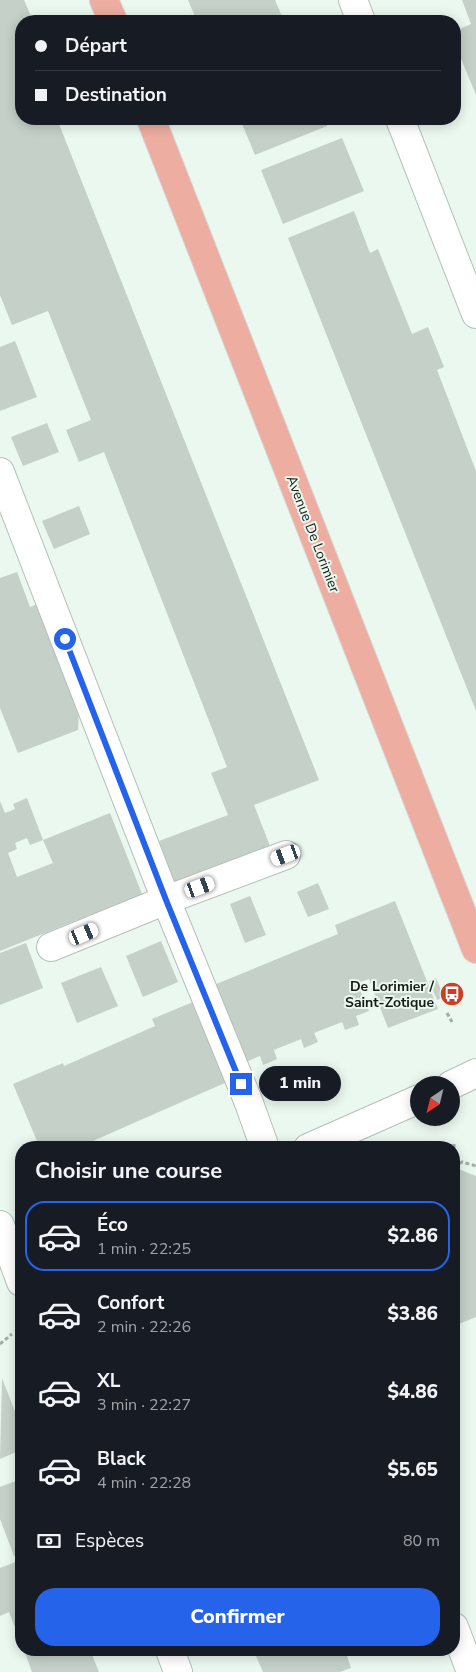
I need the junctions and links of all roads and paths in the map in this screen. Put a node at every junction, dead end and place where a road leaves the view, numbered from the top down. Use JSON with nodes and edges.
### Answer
{"nodes":[{"id":1,"x":104,"y":0,"type":"edge"},
{"id":2,"x":353,"y":0,"type":"edge"},
{"id":3,"x":110,"y":15,"type":"edge"},
{"id":4,"x":359,"y":15,"type":"edge"},
{"id":5,"x":153,"y":125,"type":"edge"},
{"id":6,"x":402,"y":125,"type":"edge"},
{"id":7,"x":476,"y":314,"type":"edge"},
{"id":8,"x":0,"y":472,"type":"edge"},
{"id":9,"x":286,"y":855,"type":"dead end"},
{"id":10,"x":166,"y":900,"type":"junction"},
{"id":11,"x":50,"y":948,"type":"dead end"},
{"id":12,"x":476,"y":949,"type":"edge"},
{"id":13,"x":447,"y":1013,"type":"dead end"},
{"id":14,"x":452,"y":1022,"type":"dead end"},
{"id":15,"x":476,"y":1073,"type":"edge"},
{"id":16,"x":460,"y":1081,"type":"edge"},
{"id":17,"x":410,"y":1103,"type":"edge"},
{"id":18,"x":263,"y":1141,"type":"edge"},
{"id":19,"x":324,"y":1141,"type":"edge"},
{"id":20,"x":460,"y":1163,"type":"edge"},
{"id":21,"x":476,"y":1166,"type":"edge"},
{"id":22,"x":0,"y":1225,"type":"edge"},
{"id":23,"x":15,"y":1276,"type":"edge"},
{"id":24,"x":12,"y":1334,"type":"dead end"},
{"id":25,"x":0,"y":1344,"type":"edge"},
{"id":26,"x":460,"y":1642,"type":"edge"},
{"id":27,"x":172,"y":1656,"type":"edge"},
{"id":28,"x":178,"y":1672,"type":"edge"},
{"id":29,"x":472,"y":1672,"type":"edge"}],
"edges":[{"from":1,"to":3,"type":"main road"},
{"from":2,"to":4,"type":"street"},
{"from":5,"to":12,"type":"main road","name":"Avenue De Lorimier"},
{"from":6,"to":7,"type":"street"},
{"from":8,"to":10,"type":"street"},
{"from":9,"to":10,"type":"street"},
{"from":10,"to":11,"type":"street"},
{"from":10,"to":18,"type":"street"},
{"from":13,"to":14,"type":"path"},
{"from":15,"to":16,"type":"street"},
{"from":17,"to":19,"type":"street"},
{"from":20,"to":21,"type":"path"},
{"from":22,"to":23,"type":"street"},
{"from":24,"to":25,"type":"path"},
{"from":26,"to":29,"type":"street"},
{"from":27,"to":28,"type":"street"}]}
